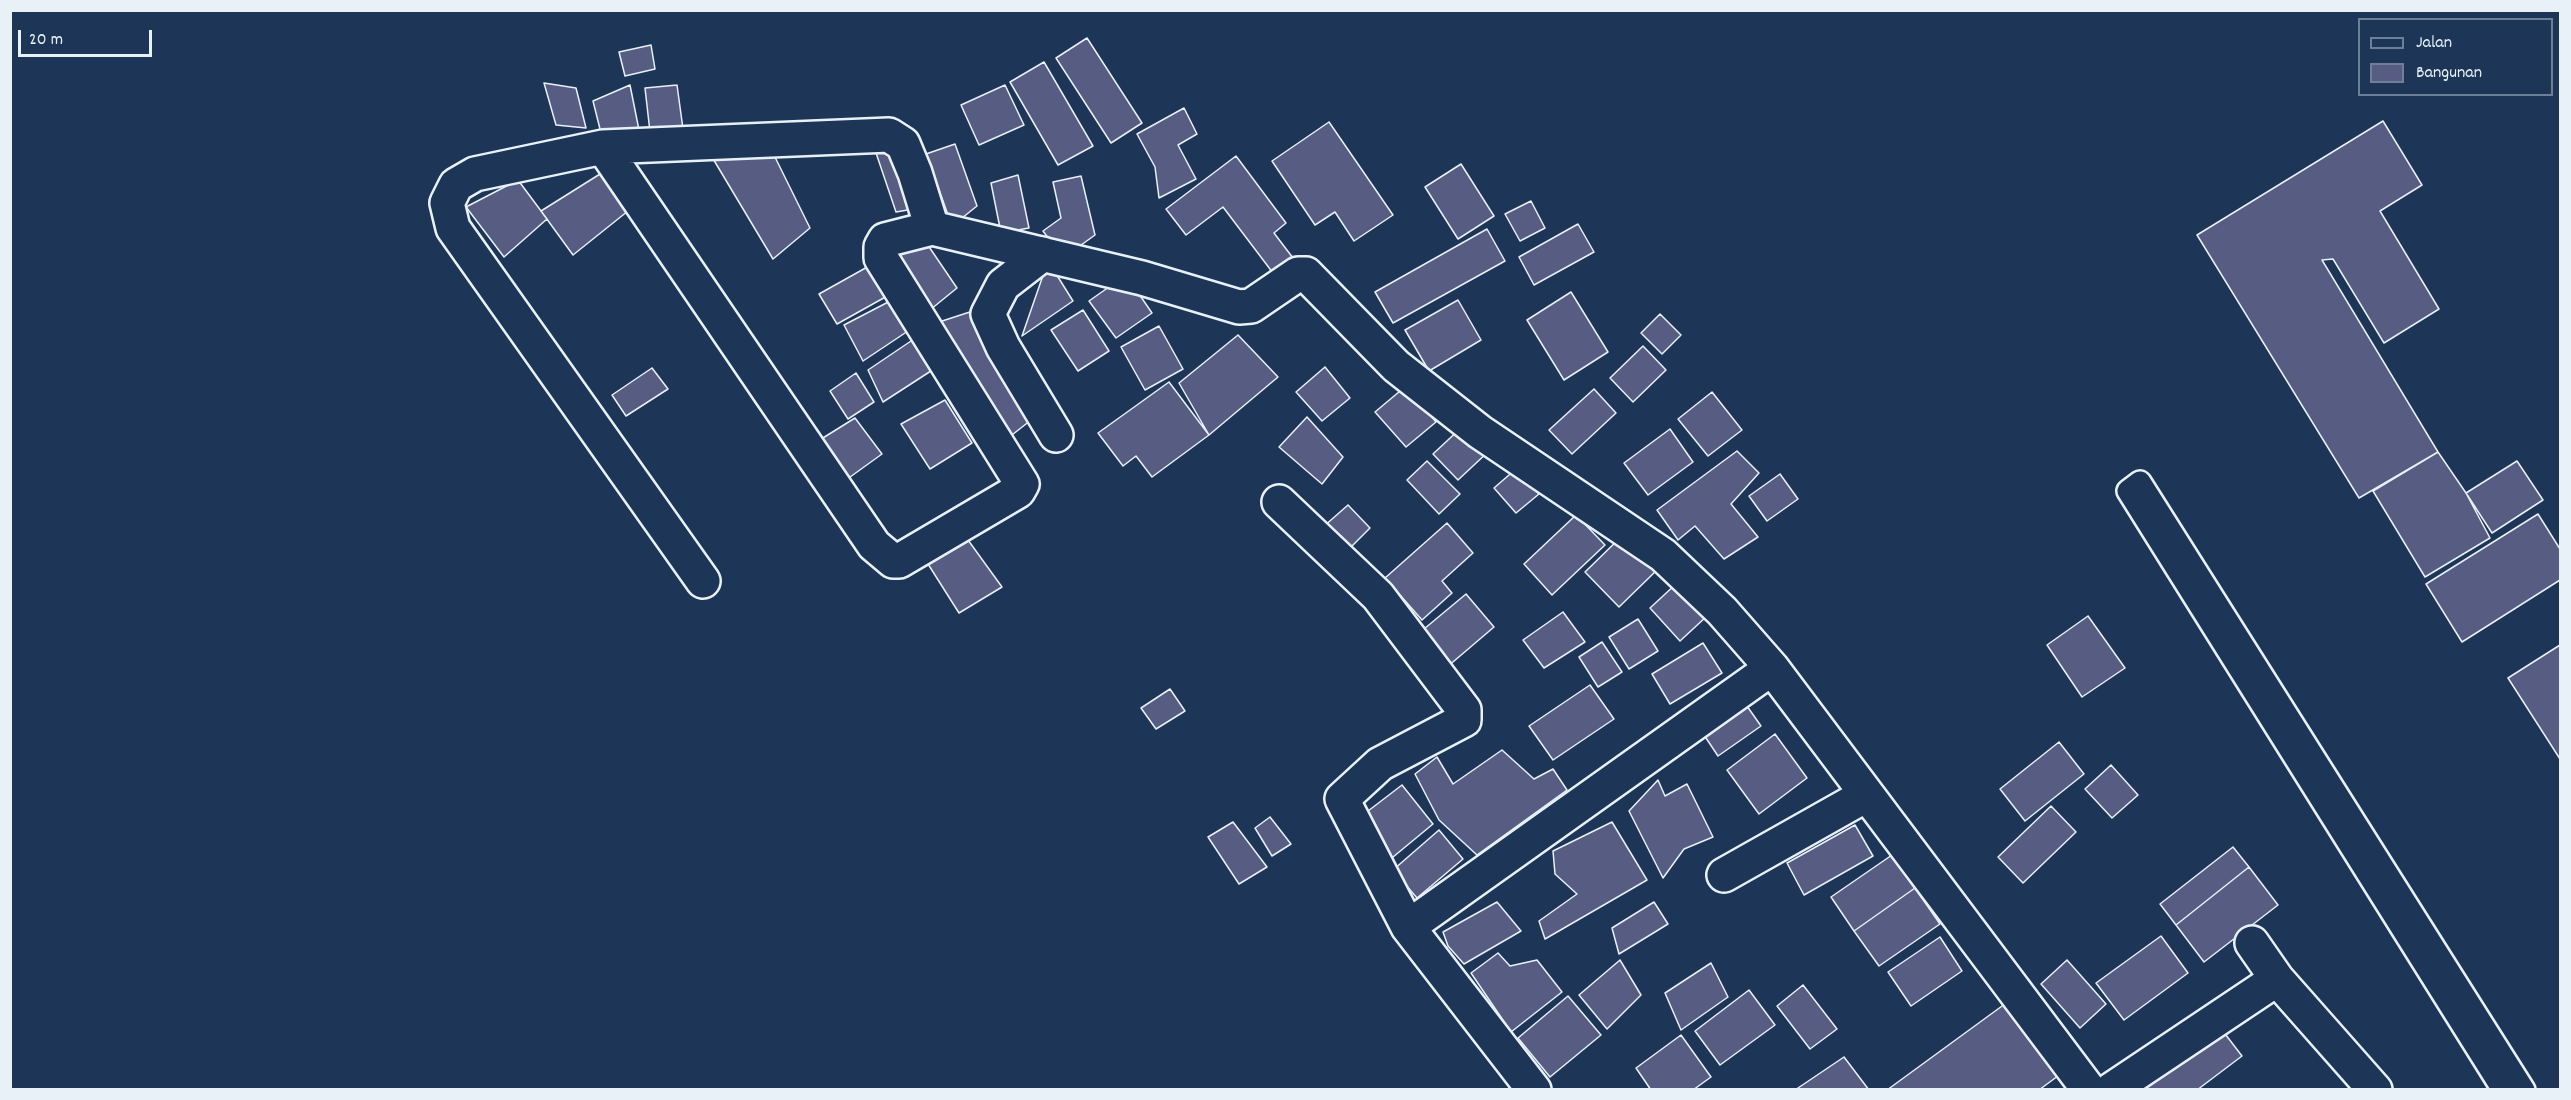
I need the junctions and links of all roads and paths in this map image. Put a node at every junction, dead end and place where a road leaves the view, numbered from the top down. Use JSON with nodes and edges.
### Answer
{"nodes":[{"id":1,"x":603,"y":147,"type":"junction"},
{"id":2,"x":932,"y":228,"type":"junction"},
{"id":3,"x":1043,"y":254,"type":"junction"},
{"id":4,"x":1056,"y":435,"type":"dead end"},
{"id":5,"x":1279,"y":502,"type":"dead end"},
{"id":6,"x":703,"y":581,"type":"dead end"},
{"id":7,"x":1772,"y":669,"type":"junction"},
{"id":8,"x":1866,"y":795,"type":"junction"},
{"id":9,"x":1724,"y":875,"type":"dead end"},
{"id":10,"x":1407,"y":927,"type":"junction"},
{"id":11,"x":2252,"y":943,"type":"dead end"},
{"id":12,"x":2277,"y":979,"type":"junction"},
{"id":13,"x":1534,"y":1089,"type":"edge"},
{"id":14,"x":2089,"y":1089,"type":"edge"},
{"id":15,"x":2111,"y":1089,"type":"edge"},
{"id":16,"x":2375,"y":1089,"type":"edge"},
{"id":17,"x":2504,"y":1089,"type":"edge"},
{"id":18,"x":2524,"y":1089,"type":"edge"}],
"edges":[{"from":1,"to":2,"type":"street"},
{"from":1,"to":2,"type":"street"},
{"from":1,"to":6,"type":"street"},
{"from":2,"to":3,"type":"street"},
{"from":3,"to":4,"type":"street"},
{"from":3,"to":7,"type":"street"},
{"from":5,"to":10,"type":"street"},
{"from":7,"to":8,"type":"street"},
{"from":7,"to":10,"type":"street"},
{"from":8,"to":9,"type":"street"},
{"from":8,"to":14,"type":"street"},
{"from":10,"to":13,"type":"street"},
{"from":11,"to":12,"type":"street"},
{"from":12,"to":15,"type":"street"},
{"from":12,"to":16,"type":"street"},
{"from":17,"to":18,"type":"lane"}]}
